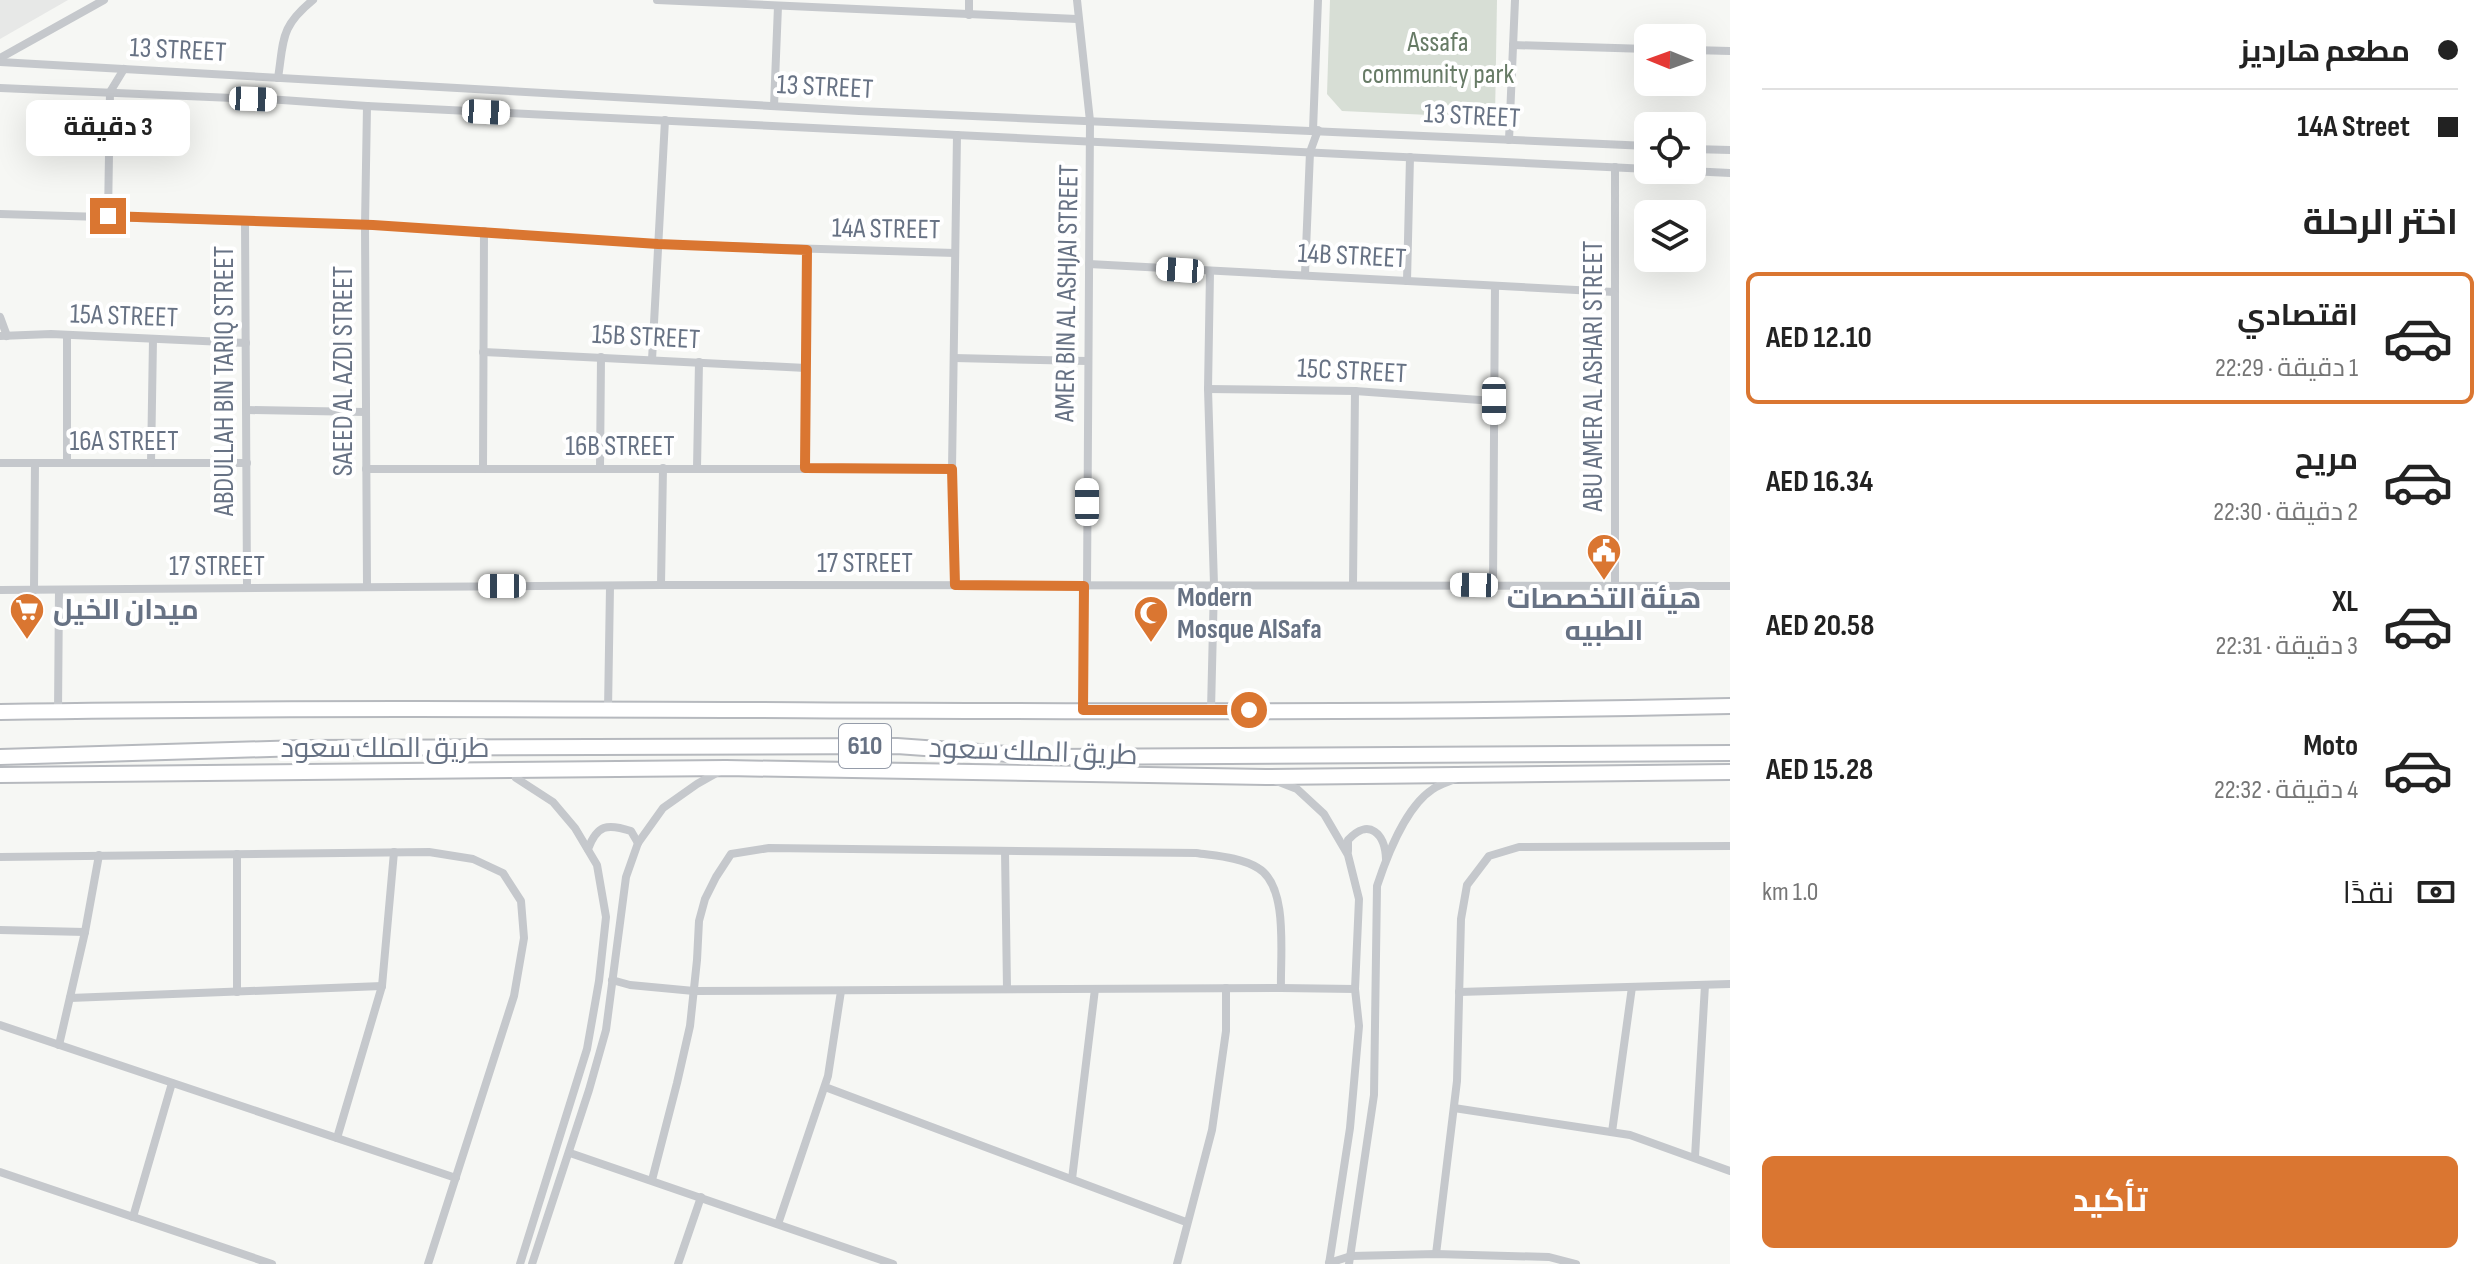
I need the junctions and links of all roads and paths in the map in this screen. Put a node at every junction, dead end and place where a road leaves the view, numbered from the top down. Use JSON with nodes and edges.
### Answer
{"nodes":[{"id":1,"x":104,"y":0,"type":"edge"},
{"id":2,"x":313,"y":0,"type":"edge"},
{"id":3,"x":657,"y":0,"type":"edge"},
{"id":4,"x":878,"y":0,"type":"edge"},
{"id":5,"x":969,"y":0,"type":"edge"},
{"id":6,"x":1077,"y":0,"type":"edge"},
{"id":7,"x":1318,"y":0,"type":"edge"},
{"id":8,"x":1515,"y":0,"type":"edge"},
{"id":9,"x":778,"y":6,"type":"junction"},
{"id":10,"x":878,"y":12,"type":"junction"},
{"id":11,"x":969,"y":15,"type":"junction"},
{"id":12,"x":1077,"y":19,"type":"junction"},
{"id":13,"x":1513,"y":45,"type":"junction"},
{"id":14,"x":1634,"y":49,"type":"edge"},
{"id":15,"x":1706,"y":50,"type":"edge"},
{"id":16,"x":1730,"y":51,"type":"edge"},
{"id":17,"x":0,"y":60,"type":"edge"},
{"id":18,"x":124,"y":69,"type":"junction"},
{"id":19,"x":278,"y":78,"type":"junction"},
{"id":20,"x":1,"y":87,"type":"edge"},
{"id":21,"x":110,"y":92,"type":"junction"},
{"id":22,"x":367,"y":106,"type":"junction"},
{"id":23,"x":774,"y":106,"type":"junction"},
{"id":24,"x":665,"y":120,"type":"junction"},
{"id":25,"x":1090,"y":121,"type":"junction"},
{"id":26,"x":1315,"y":130,"type":"junction"},
{"id":27,"x":957,"y":135,"type":"junction"},
{"id":28,"x":1509,"y":140,"type":"junction"},
{"id":29,"x":1090,"y":142,"type":"junction"},
{"id":30,"x":1634,"y":145,"type":"edge"},
{"id":31,"x":1706,"y":149,"type":"edge"},
{"id":32,"x":1730,"y":150,"type":"edge"},
{"id":33,"x":1310,"y":152,"type":"junction"},
{"id":34,"x":1410,"y":157,"type":"junction"},
{"id":35,"x":1615,"y":167,"type":"junction"},
{"id":36,"x":1634,"y":168,"type":"edge"},
{"id":37,"x":1706,"y":172,"type":"edge"},
{"id":38,"x":1730,"y":173,"type":"edge"},
{"id":39,"x":0,"y":214,"type":"edge"},
{"id":40,"x":108,"y":216,"type":"junction"},
{"id":41,"x":245,"y":221,"type":"junction"},
{"id":42,"x":365,"y":225,"type":"junction"},
{"id":43,"x":484,"y":231,"type":"junction"},
{"id":44,"x":658,"y":244,"type":"junction"},
{"id":45,"x":807,"y":250,"type":"junction"},
{"id":46,"x":955,"y":253,"type":"junction"},
{"id":47,"x":1089,"y":264,"type":"junction"},
{"id":48,"x":1210,"y":272,"type":"junction"},
{"id":49,"x":1305,"y":274,"type":"junction"},
{"id":50,"x":1407,"y":281,"type":"junction"},
{"id":51,"x":1495,"y":286,"type":"junction"},
{"id":52,"x":1614,"y":292,"type":"junction"},
{"id":53,"x":0,"y":317,"type":"edge"},
{"id":54,"x":67,"y":335,"type":"junction"},
{"id":55,"x":4,"y":336,"type":"edge"},
{"id":56,"x":153,"y":339,"type":"junction"},
{"id":57,"x":246,"y":343,"type":"junction"},
{"id":58,"x":483,"y":352,"type":"junction"},
{"id":59,"x":601,"y":357,"type":"junction"},
{"id":60,"x":954,"y":358,"type":"junction"},
{"id":61,"x":652,"y":360,"type":"junction"},
{"id":62,"x":1087,"y":361,"type":"junction"},
{"id":63,"x":699,"y":362,"type":"junction"},
{"id":64,"x":806,"y":368,"type":"junction"},
{"id":65,"x":1208,"y":389,"type":"junction"},
{"id":66,"x":1355,"y":391,"type":"junction"},
{"id":67,"x":1494,"y":401,"type":"junction"},
{"id":68,"x":247,"y":410,"type":"junction"},
{"id":69,"x":365,"y":412,"type":"junction"},
{"id":70,"x":0,"y":463,"type":"edge"},
{"id":71,"x":35,"y":463,"type":"junction"},
{"id":72,"x":67,"y":463,"type":"junction"},
{"id":73,"x":151,"y":463,"type":"junction"},
{"id":74,"x":247,"y":463,"type":"junction"},
{"id":75,"x":600,"y":468,"type":"junction"},
{"id":76,"x":663,"y":468,"type":"junction"},
{"id":77,"x":697,"y":468,"type":"junction"},
{"id":78,"x":805,"y":468,"type":"junction"},
{"id":79,"x":366,"y":469,"type":"junction"},
{"id":80,"x":483,"y":469,"type":"junction"},
{"id":81,"x":952,"y":469,"type":"junction"},
{"id":82,"x":1353,"y":584,"type":"junction"},
{"id":83,"x":661,"y":585,"type":"junction"},
{"id":84,"x":955,"y":585,"type":"junction"},
{"id":85,"x":1214,"y":585,"type":"junction"},
{"id":86,"x":1493,"y":585,"type":"junction"},
{"id":87,"x":1615,"y":585,"type":"junction"},
{"id":88,"x":1086,"y":586,"type":"junction"},
{"id":89,"x":1730,"y":586,"type":"edge"},
{"id":90,"x":367,"y":587,"type":"junction"},
{"id":91,"x":610,"y":587,"type":"junction"},
{"id":92,"x":247,"y":588,"type":"junction"},
{"id":93,"x":0,"y":590,"type":"edge"},
{"id":94,"x":34,"y":590,"type":"junction"},
{"id":95,"x":59,"y":590,"type":"junction"},
{"id":96,"x":1730,"y":706,"type":"edge"},
{"id":97,"x":608,"y":710,"type":"junction"},
{"id":98,"x":1083,"y":710,"type":"junction"},
{"id":99,"x":1211,"y":710,"type":"junction"},
{"id":100,"x":0,"y":712,"type":"edge"},
{"id":101,"x":58,"y":712,"type":"junction"},
{"id":102,"x":1730,"y":753,"type":"edge"},
{"id":103,"x":0,"y":757,"type":"edge"},
{"id":104,"x":726,"y":768,"type":"junction"},
{"id":105,"x":1730,"y":772,"type":"edge"},
{"id":106,"x":0,"y":775,"type":"edge"},
{"id":107,"x":1463,"y":775,"type":"junction"},
{"id":108,"x":1266,"y":777,"type":"junction"},
{"id":109,"x":516,"y":778,"type":"dead end"},
{"id":110,"x":638,"y":843,"type":"junction"},
{"id":111,"x":1730,"y":846,"type":"edge"},
{"id":112,"x":588,"y":849,"type":"junction"},
{"id":113,"x":1005,"y":851,"type":"junction"},
{"id":114,"x":394,"y":852,"type":"junction"},
{"id":115,"x":237,"y":854,"type":"junction"},
{"id":116,"x":99,"y":855,"type":"junction"},
{"id":117,"x":1348,"y":855,"type":"junction"},
{"id":118,"x":0,"y":857,"type":"edge"},
{"id":119,"x":1386,"y":860,"type":"junction"},
{"id":120,"x":0,"y":930,"type":"edge"},
{"id":121,"x":85,"y":932,"type":"junction"},
{"id":122,"x":612,"y":980,"type":"junction"},
{"id":123,"x":1730,"y":984,"type":"edge"},
{"id":124,"x":1705,"y":985,"type":"junction"},
{"id":125,"x":382,"y":986,"type":"junction"},
{"id":126,"x":1632,"y":987,"type":"junction"},
{"id":127,"x":1226,"y":988,"type":"junction"},
{"id":128,"x":1281,"y":988,"type":"junction"},
{"id":129,"x":1007,"y":989,"type":"junction"},
{"id":130,"x":1095,"y":989,"type":"junction"},
{"id":131,"x":1355,"y":989,"type":"junction"},
{"id":132,"x":694,"y":991,"type":"junction"},
{"id":133,"x":841,"y":991,"type":"junction"},
{"id":134,"x":237,"y":992,"type":"junction"},
{"id":135,"x":1459,"y":992,"type":"junction"},
{"id":136,"x":70,"y":998,"type":"junction"},
{"id":137,"x":0,"y":1025,"type":"edge"},
{"id":138,"x":59,"y":1045,"type":"junction"},
{"id":139,"x":172,"y":1083,"type":"junction"},
{"id":140,"x":825,"y":1087,"type":"junction"},
{"id":141,"x":1454,"y":1108,"type":"junction"},
{"id":142,"x":1612,"y":1132,"type":"junction"},
{"id":143,"x":337,"y":1138,"type":"junction"},
{"id":144,"x":570,"y":1153,"type":"junction"},
{"id":145,"x":1695,"y":1157,"type":"junction"},
{"id":146,"x":1730,"y":1171,"type":"edge"},
{"id":147,"x":0,"y":1172,"type":"edge"},
{"id":148,"x":456,"y":1178,"type":"junction"},
{"id":149,"x":1072,"y":1179,"type":"junction"},
{"id":150,"x":652,"y":1180,"type":"junction"},
{"id":151,"x":701,"y":1197,"type":"junction"},
{"id":152,"x":133,"y":1217,"type":"junction"},
{"id":153,"x":1186,"y":1222,"type":"junction"},
{"id":154,"x":778,"y":1224,"type":"junction"},
{"id":155,"x":1436,"y":1254,"type":"junction"},
{"id":156,"x":248,"y":1260,"type":"edge"},
{"id":157,"x":1350,"y":1260,"type":"edge"},
{"id":158,"x":272,"y":1264,"type":"edge"},
{"id":159,"x":428,"y":1264,"type":"edge"},
{"id":160,"x":520,"y":1264,"type":"edge"},
{"id":161,"x":532,"y":1264,"type":"edge"},
{"id":162,"x":678,"y":1264,"type":"edge"},
{"id":163,"x":893,"y":1264,"type":"edge"},
{"id":164,"x":1177,"y":1264,"type":"edge"},
{"id":165,"x":1330,"y":1264,"type":"edge"},
{"id":166,"x":1576,"y":1264,"type":"edge"}],
"edges":[{"from":1,"to":17,"type":"street"},
{"from":2,"to":19,"type":"street"},
{"from":3,"to":9,"type":"street"},
{"from":4,"to":10,"type":"street"},
{"from":5,"to":11,"type":"street"},
{"from":6,"to":12,"type":"street","name":"AMER BIN AL ASHJAI STREET"},
{"from":7,"to":26,"type":"street"},
{"from":8,"to":13,"type":"street"},
{"from":9,"to":10,"type":"street"},
{"from":9,"to":23,"type":"street"},
{"from":10,"to":11,"type":"street"},
{"from":11,"to":12,"type":"street"},
{"from":12,"to":25,"type":"street","name":"AMER BIN AL ASHJAI STREET"},
{"from":13,"to":14,"type":"street"},
{"from":13,"to":28,"type":"street"},
{"from":15,"to":16,"type":"street"},
{"from":17,"to":18,"type":"street","name":"13 STREET"},
{"from":18,"to":19,"type":"street","name":"13 STREET"},
{"from":18,"to":21,"type":"street"},
{"from":19,"to":23,"type":"street","name":"13 STREET"},
{"from":20,"to":21,"type":"street","name":"13 STREET"},
{"from":21,"to":22,"type":"street","name":"13 STREET"},
{"from":21,"to":40,"type":"street"},
{"from":22,"to":24,"type":"street","name":"13 STREET"},
{"from":22,"to":42,"type":"street","name":"SAEED AL AZDI STREET"},
{"from":23,"to":25,"type":"street","name":"13 STREET"},
{"from":24,"to":27,"type":"street","name":"13 STREET"},
{"from":24,"to":44,"type":"street"},
{"from":25,"to":26,"type":"street","name":"13 STREET"},
{"from":25,"to":29,"type":"street","name":"AMER BIN AL ASHJAI STREET"},
{"from":26,"to":28,"type":"street","name":"13 STREET"},
{"from":26,"to":33,"type":"street"},
{"from":27,"to":29,"type":"street","name":"13 STREET"},
{"from":27,"to":46,"type":"street"},
{"from":28,"to":30,"type":"street","name":"13 STREET"},
{"from":29,"to":33,"type":"street","name":"13 STREET"},
{"from":29,"to":47,"type":"street","name":"AMER BIN AL ASHJAI STREET"},
{"from":31,"to":32,"type":"street"},
{"from":33,"to":34,"type":"street","name":"13 STREET"},
{"from":33,"to":49,"type":"street"},
{"from":34,"to":35,"type":"street","name":"13 STREET"},
{"from":34,"to":50,"type":"street"},
{"from":35,"to":36,"type":"street","name":"13 STREET"},
{"from":35,"to":52,"type":"street","name":"ABU AMER AL ASHARI STREET"},
{"from":37,"to":38,"type":"street"},
{"from":39,"to":40,"type":"street","name":"14A STREET"},
{"from":40,"to":41,"type":"street","name":"14A STREET"},
{"from":41,"to":42,"type":"street","name":"14A STREET"},
{"from":41,"to":57,"type":"street","name":"ABDULLAH BIN TARIQ STREET"},
{"from":42,"to":43,"type":"street","name":"14A STREET"},
{"from":42,"to":69,"type":"street","name":"SAEED AL AZDI STREET"},
{"from":43,"to":44,"type":"street","name":"14A STREET"},
{"from":43,"to":58,"type":"street"},
{"from":44,"to":45,"type":"street","name":"14A STREET"},
{"from":44,"to":61,"type":"street"},
{"from":45,"to":46,"type":"street","name":"14A STREET"},
{"from":45,"to":64,"type":"street"},
{"from":46,"to":60,"type":"street"},
{"from":47,"to":48,"type":"street","name":"14B STREET"},
{"from":47,"to":62,"type":"street","name":"AMER BIN AL ASHJAI STREET"},
{"from":48,"to":49,"type":"street","name":"14B STREET"},
{"from":48,"to":65,"type":"street"},
{"from":49,"to":50,"type":"street","name":"14B STREET"},
{"from":50,"to":51,"type":"street","name":"14B STREET"},
{"from":51,"to":52,"type":"street","name":"14B STREET"},
{"from":51,"to":67,"type":"street"},
{"from":52,"to":87,"type":"street","name":"ABU AMER AL ASHARI STREET"},
{"from":53,"to":55,"type":"street"},
{"from":54,"to":55,"type":"street","name":"15A STREET"},
{"from":54,"to":56,"type":"street","name":"15A STREET"},
{"from":54,"to":72,"type":"street"},
{"from":56,"to":57,"type":"street","name":"15A STREET"},
{"from":56,"to":73,"type":"street"},
{"from":57,"to":68,"type":"street","name":"ABDULLAH BIN TARIQ STREET"},
{"from":58,"to":59,"type":"street","name":"15B STREET"},
{"from":58,"to":80,"type":"street"},
{"from":59,"to":61,"type":"street","name":"15B STREET"},
{"from":59,"to":75,"type":"street"},
{"from":60,"to":62,"type":"street"},
{"from":60,"to":81,"type":"street"},
{"from":61,"to":63,"type":"street","name":"15B STREET"},
{"from":62,"to":88,"type":"street","name":"AMER BIN AL ASHJAI STREET"},
{"from":63,"to":64,"type":"street","name":"15B STREET"},
{"from":63,"to":77,"type":"street"},
{"from":64,"to":78,"type":"street"},
{"from":65,"to":66,"type":"street","name":"15C STREET"},
{"from":65,"to":85,"type":"street"},
{"from":66,"to":67,"type":"street","name":"15C STREET"},
{"from":66,"to":82,"type":"street"},
{"from":67,"to":86,"type":"street"},
{"from":68,"to":69,"type":"street"},
{"from":68,"to":74,"type":"street","name":"ABDULLAH BIN TARIQ STREET"},
{"from":69,"to":79,"type":"street","name":"SAEED AL AZDI STREET"},
{"from":70,"to":71,"type":"street","name":"16A STREET"},
{"from":71,"to":72,"type":"street","name":"16A STREET"},
{"from":71,"to":94,"type":"street"},
{"from":72,"to":73,"type":"street","name":"16A STREET"},
{"from":73,"to":74,"type":"street","name":"16A STREET"},
{"from":74,"to":92,"type":"street","name":"ABDULLAH BIN TARIQ STREET"},
{"from":75,"to":76,"type":"street","name":"16B STREET"},
{"from":75,"to":80,"type":"street","name":"16B STREET"},
{"from":76,"to":77,"type":"street","name":"16B STREET"},
{"from":76,"to":83,"type":"street"},
{"from":77,"to":78,"type":"street","name":"16B STREET"},
{"from":78,"to":81,"type":"street","name":"16B STREET"},
{"from":79,"to":80,"type":"street","name":"16B STREET"},
{"from":79,"to":90,"type":"street","name":"SAEED AL AZDI STREET"},
{"from":81,"to":84,"type":"street"},
{"from":82,"to":85,"type":"street","name":"17 STREET"},
{"from":82,"to":86,"type":"street","name":"17 STREET"},
{"from":83,"to":84,"type":"street","name":"17 STREET"},
{"from":83,"to":91,"type":"street","name":"17 STREET"},
{"from":84,"to":88,"type":"street","name":"17 STREET"},
{"from":85,"to":88,"type":"street","name":"17 STREET"},
{"from":85,"to":99,"type":"street"},
{"from":86,"to":87,"type":"street","name":"17 STREET"},
{"from":87,"to":89,"type":"street","name":"17 STREET"},
{"from":88,"to":98,"type":"street","name":"AMER BIN AL ASHJAI STREET"},
{"from":90,"to":91,"type":"street","name":"17 STREET"},
{"from":90,"to":92,"type":"street","name":"17 STREET"},
{"from":91,"to":97,"type":"street"},
{"from":92,"to":95,"type":"street","name":"17 STREET"},
{"from":93,"to":94,"type":"street","name":"17 STREET"},
{"from":94,"to":95,"type":"street","name":"17 STREET"},
{"from":95,"to":101,"type":"street"},
{"from":96,"to":99,"type":"main road","name":"طريق الملك سعود","number":"610"},
{"from":97,"to":98,"type":"main road","name":"طريق الملك سعود","number":"610"},
{"from":97,"to":101,"type":"main road","name":"طريق الملك سعود","number":"610"},
{"from":98,"to":99,"type":"main road","name":"طريق الملك سعود","number":"610"},
{"from":100,"to":101,"type":"main road","name":"طريق الملك سعود","number":"610"},
{"from":102,"to":103,"type":"main road","name":"طريق الملك سعود","number":"610"},
{"from":104,"to":106,"type":"main road"},
{"from":104,"to":108,"type":"main road"},
{"from":104,"to":110,"type":"street"},
{"from":105,"to":107,"type":"main road"},
{"from":107,"to":108,"type":"main road"},
{"from":107,"to":119,"type":"street"},
{"from":108,"to":117,"type":"street"},
{"from":109,"to":112,"type":"street"},
{"from":110,"to":112,"type":"street"},
{"from":110,"to":122,"type":"street"},
{"from":111,"to":135,"type":"street"},
{"from":112,"to":160,"type":"street"},
{"from":113,"to":128,"type":"street"},
{"from":113,"to":129,"type":"street"},
{"from":113,"to":132,"type":"street"},
{"from":114,"to":115,"type":"street"},
{"from":114,"to":125,"type":"street"},
{"from":114,"to":148,"type":"street"},
{"from":115,"to":116,"type":"street"},
{"from":115,"to":134,"type":"street"},
{"from":116,"to":118,"type":"street"},
{"from":116,"to":121,"type":"street"},
{"from":117,"to":119,"type":"street"},
{"from":117,"to":131,"type":"street"},
{"from":119,"to":157,"type":"street"},
{"from":120,"to":121,"type":"street"},
{"from":121,"to":136,"type":"street"},
{"from":122,"to":132,"type":"street"},
{"from":122,"to":144,"type":"street"},
{"from":123,"to":124,"type":"street"},
{"from":124,"to":126,"type":"street"},
{"from":124,"to":145,"type":"street"},
{"from":125,"to":134,"type":"street"},
{"from":125,"to":143,"type":"street"},
{"from":126,"to":135,"type":"street"},
{"from":126,"to":142,"type":"street"},
{"from":127,"to":128,"type":"street"},
{"from":127,"to":130,"type":"street"},
{"from":127,"to":153,"type":"street"},
{"from":128,"to":131,"type":"street"},
{"from":129,"to":130,"type":"street"},
{"from":129,"to":133,"type":"street"},
{"from":130,"to":149,"type":"street"},
{"from":131,"to":165,"type":"street"},
{"from":132,"to":133,"type":"street"},
{"from":132,"to":150,"type":"street"},
{"from":133,"to":140,"type":"street"},
{"from":134,"to":136,"type":"street"},
{"from":135,"to":141,"type":"street"},
{"from":136,"to":138,"type":"street"},
{"from":137,"to":138,"type":"street"},
{"from":138,"to":139,"type":"street"},
{"from":139,"to":143,"type":"street"},
{"from":139,"to":152,"type":"street"},
{"from":140,"to":149,"type":"street"},
{"from":140,"to":154,"type":"street"},
{"from":141,"to":142,"type":"street"},
{"from":141,"to":155,"type":"street"},
{"from":142,"to":145,"type":"street"},
{"from":143,"to":148,"type":"street"},
{"from":144,"to":150,"type":"street"},
{"from":144,"to":161,"type":"street"},
{"from":145,"to":146,"type":"street"},
{"from":147,"to":152,"type":"street"},
{"from":148,"to":159,"type":"street"},
{"from":149,"to":153,"type":"street"},
{"from":150,"to":151,"type":"street"},
{"from":151,"to":154,"type":"street"},
{"from":151,"to":162,"type":"street"},
{"from":152,"to":156,"type":"street"},
{"from":153,"to":164,"type":"street"},
{"from":154,"to":163,"type":"street"},
{"from":155,"to":157,"type":"street"},
{"from":155,"to":166,"type":"street"},
{"from":156,"to":158,"type":"street"},
{"from":157,"to":165,"type":"street"}]}
